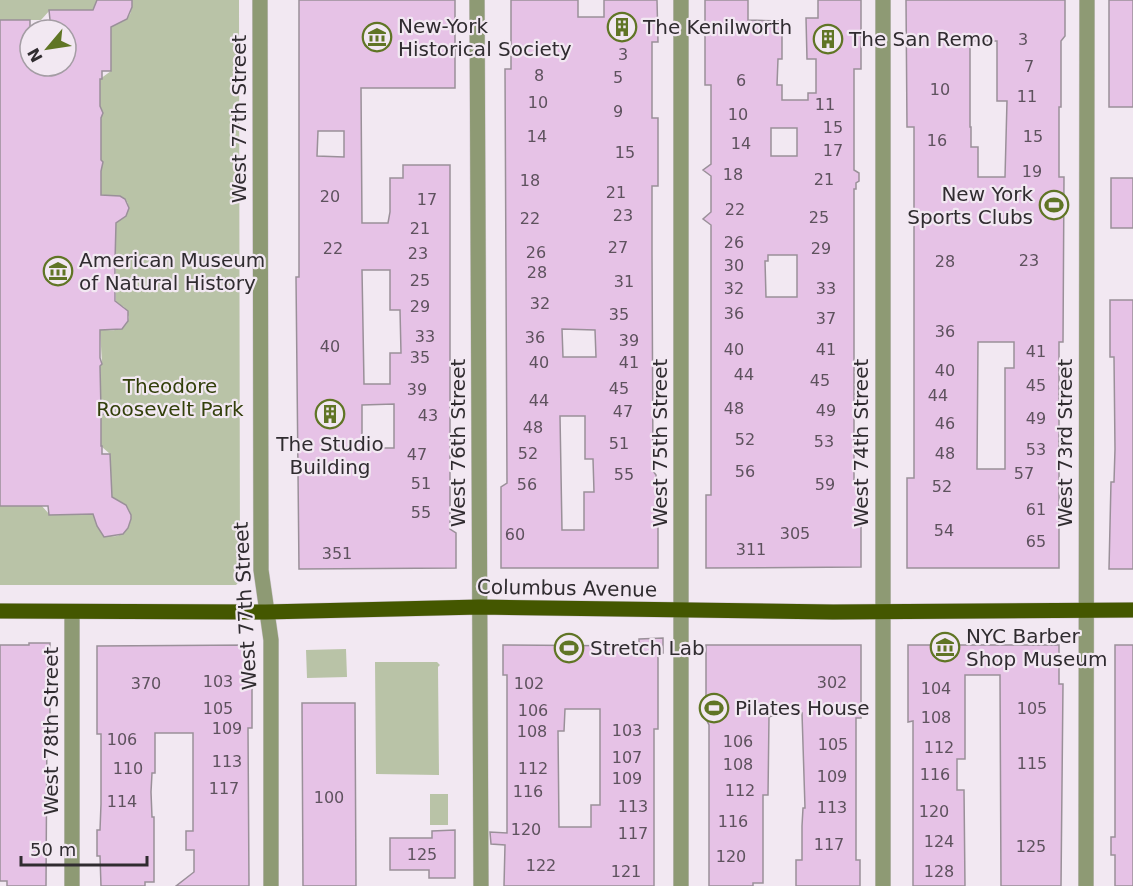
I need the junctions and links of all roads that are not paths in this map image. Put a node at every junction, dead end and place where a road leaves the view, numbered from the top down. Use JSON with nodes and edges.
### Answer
{"nodes":[{"id":1,"x":260,"y":0,"type":"edge"},
{"id":2,"x":477,"y":0,"type":"edge"},
{"id":3,"x":681,"y":0,"type":"edge"},
{"id":4,"x":883,"y":0,"type":"edge"},
{"id":5,"x":1087,"y":0,"type":"edge"},
{"id":6,"x":480,"y":607,"type":"junction"},
{"id":7,"x":1133,"y":610,"type":"edge"},
{"id":8,"x":0,"y":611,"type":"edge"},
{"id":9,"x":681,"y":611,"type":"junction"},
{"id":10,"x":1086,"y":611,"type":"junction"},
{"id":11,"x":72,"y":612,"type":"junction"},
{"id":12,"x":266,"y":612,"type":"junction"},
{"id":13,"x":882,"y":612,"type":"junction"},
{"id":14,"x":72,"y":886,"type":"edge"},
{"id":15,"x":271,"y":886,"type":"edge"},
{"id":16,"x":481,"y":886,"type":"edge"},
{"id":17,"x":681,"y":886,"type":"edge"},
{"id":18,"x":883,"y":886,"type":"edge"},
{"id":19,"x":1086,"y":886,"type":"edge"}],
"edges":[{"from":1,"to":12,"type":"street","name":"West 77th Street"},
{"from":2,"to":6,"type":"street","name":"West 76th Street"},
{"from":3,"to":9,"type":"street","name":"West 75th Street"},
{"from":4,"to":13,"type":"street","name":"West 74th Street"},
{"from":5,"to":10,"type":"street","name":"West 73rd Street"},
{"from":6,"to":9,"type":"main road","name":"Columbus Avenue"},
{"from":6,"to":12,"type":"main road","name":"Columbus Avenue"},
{"from":6,"to":16,"type":"street","name":"West 76th Street"},
{"from":7,"to":10,"type":"main road","name":"Columbus Avenue"},
{"from":8,"to":11,"type":"main road","name":"Columbus Avenue"},
{"from":9,"to":13,"type":"main road","name":"Columbus Avenue"},
{"from":9,"to":17,"type":"street","name":"West 75th Street"},
{"from":10,"to":13,"type":"main road","name":"Columbus Avenue"},
{"from":10,"to":19,"type":"street","name":"West 73rd Street"},
{"from":11,"to":12,"type":"main road","name":"Columbus Avenue"},
{"from":11,"to":14,"type":"street","name":"West 78th Street"},
{"from":12,"to":15,"type":"street","name":"West 77th Street"},
{"from":13,"to":18,"type":"street","name":"West 74th Street"}]}
